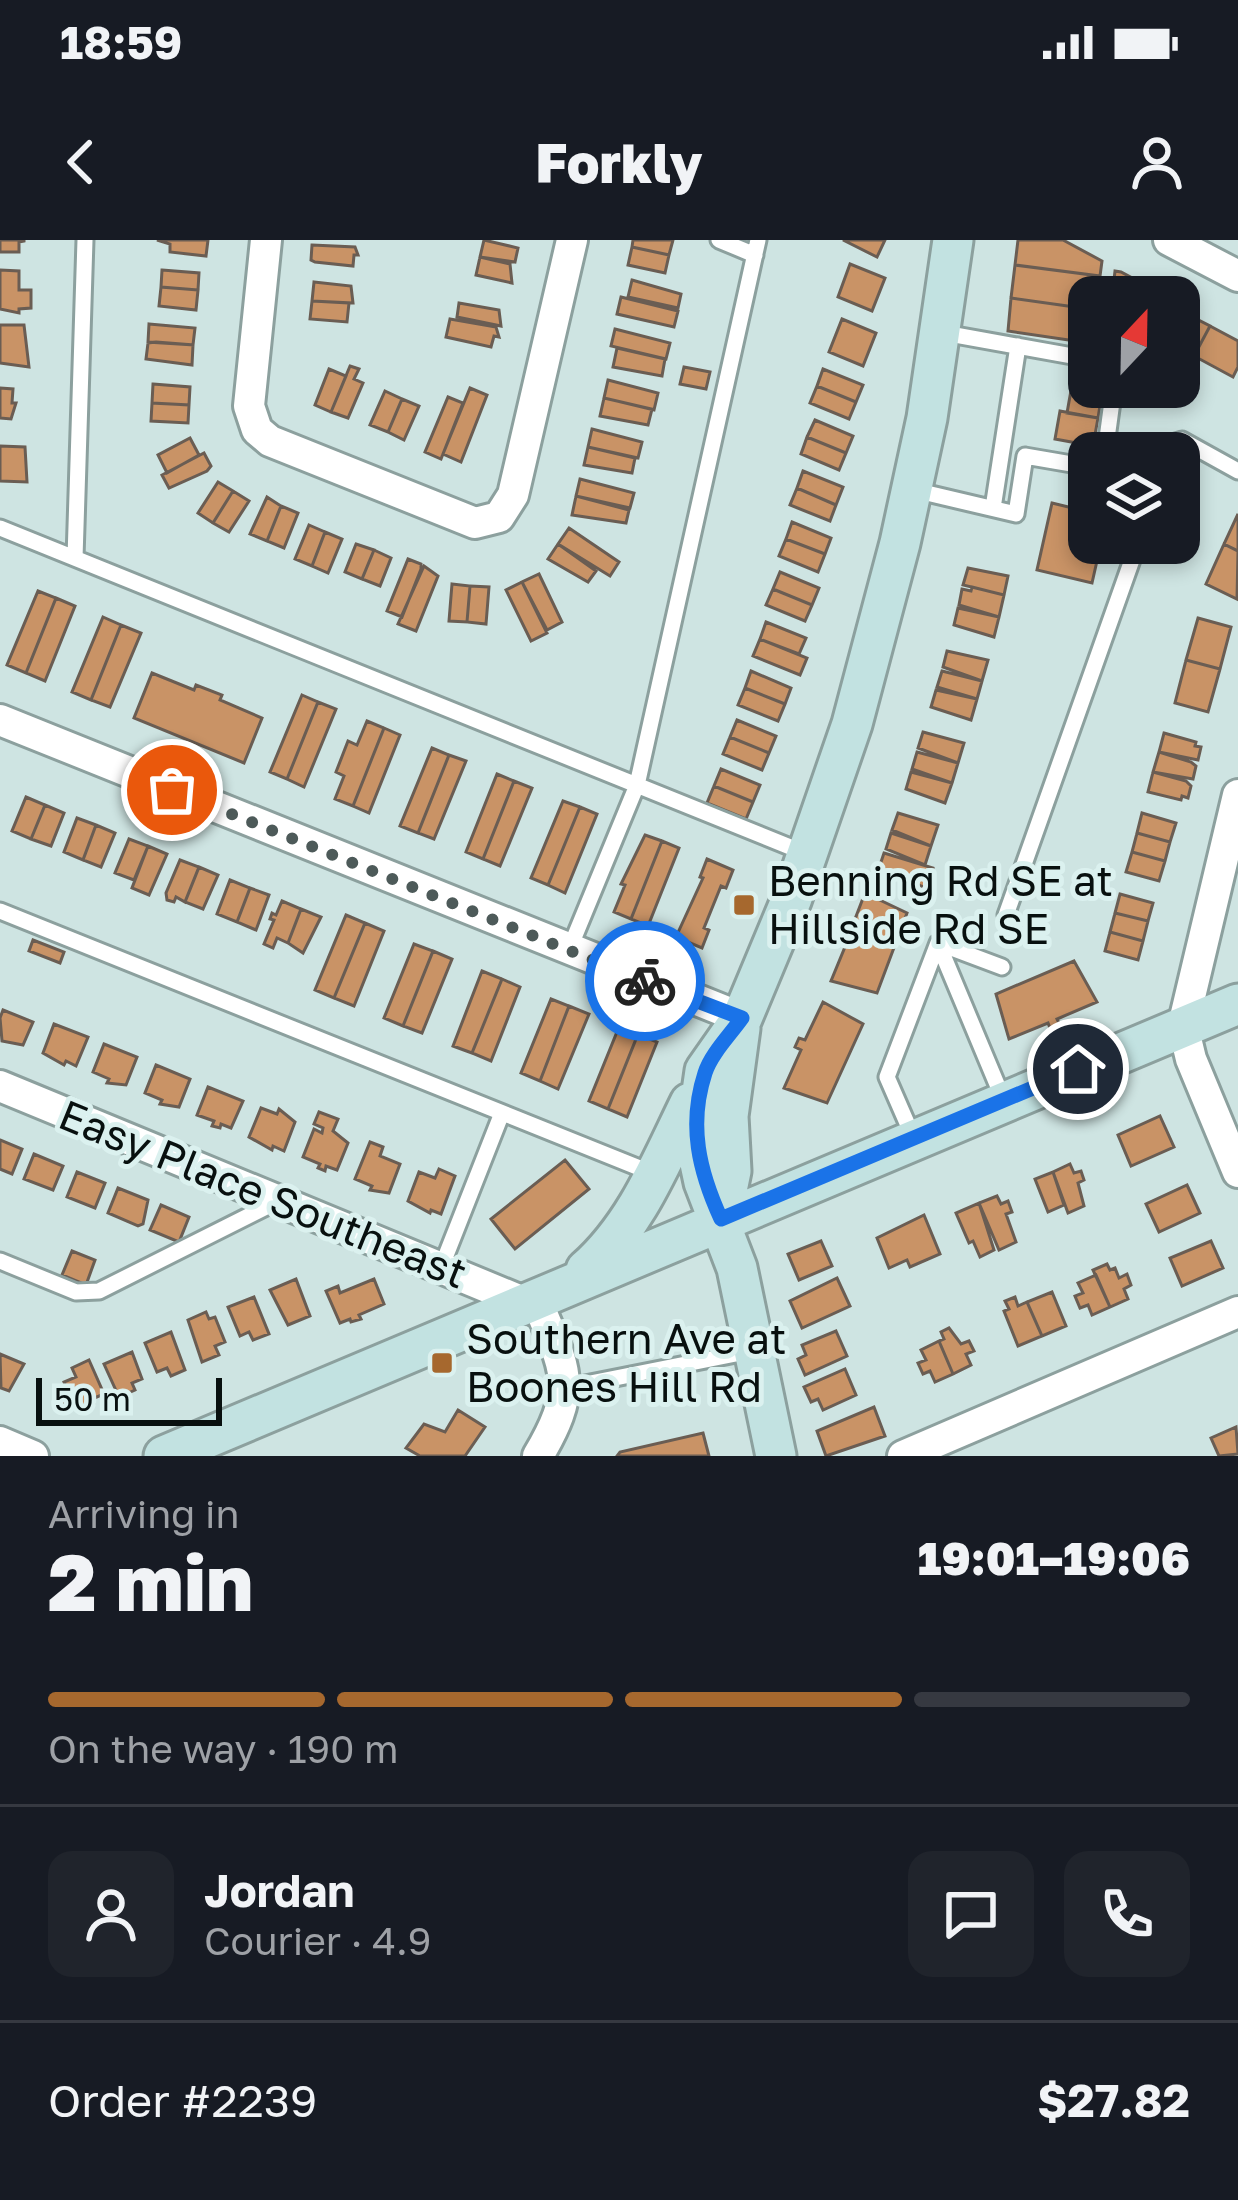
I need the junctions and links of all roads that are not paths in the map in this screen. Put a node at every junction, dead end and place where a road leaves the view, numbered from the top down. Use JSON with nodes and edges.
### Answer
{"nodes":[{"id":1,"x":85,"y":240,"type":"edge"},
{"id":2,"x":266,"y":240,"type":"edge"},
{"id":3,"x":572,"y":240,"type":"edge"},
{"id":4,"x":719,"y":240,"type":"edge"},
{"id":5,"x":953,"y":240,"type":"edge"},
{"id":6,"x":1169,"y":240,"type":"edge"},
{"id":7,"x":757,"y":248,"type":"edge"},
{"id":8,"x":1238,"y":276,"type":"edge"},
{"id":9,"x":941,"y":333,"type":"junction"},
{"id":10,"x":1018,"y":346,"type":"junction"},
{"id":11,"x":1068,"y":355,"type":"edge"},
{"id":12,"x":1200,"y":450,"type":"edge"},
{"id":13,"x":1068,"y":463,"type":"edge"},
{"id":14,"x":1238,"y":471,"type":"edge"},
{"id":15,"x":911,"y":490,"type":"junction"},
{"id":16,"x":993,"y":508,"type":"junction"},
{"id":17,"x":0,"y":528,"type":"edge"},
{"id":18,"x":75,"y":558,"type":"junction"},
{"id":19,"x":1131,"y":564,"type":"edge"},
{"id":20,"x":0,"y":720,"type":"edge"},
{"id":21,"x":637,"y":785,"type":"junction"},
{"id":22,"x":1238,"y":795,"type":"edge"},
{"id":23,"x":808,"y":854,"type":"junction"},
{"id":24,"x":0,"y":910,"type":"edge"},
{"id":25,"x":1006,"y":915,"type":"dead end"},
{"id":26,"x":938,"y":943,"type":"junction"},
{"id":27,"x":568,"y":950,"type":"junction"},
{"id":28,"x":1002,"y":967,"type":"dead end"},
{"id":29,"x":1238,"y":1004,"type":"edge"},
{"id":30,"x":742,"y":1018,"type":"junction"},
{"id":31,"x":1183,"y":1025,"type":"junction"},
{"id":32,"x":705,"y":1071,"type":"junction"},
{"id":33,"x":0,"y":1086,"type":"edge"},
{"id":34,"x":1004,"y":1101,"type":"junction"},
{"id":35,"x":502,"y":1113,"type":"junction"},
{"id":36,"x":914,"y":1139,"type":"junction"},
{"id":37,"x":1238,"y":1172,"type":"edge"},
{"id":38,"x":654,"y":1174,"type":"junction"},
{"id":39,"x":278,"y":1201,"type":"junction"},
{"id":40,"x":721,"y":1219,"type":"junction"},
{"id":41,"x":0,"y":1261,"type":"edge"},
{"id":42,"x":441,"y":1268,"type":"junction"},
{"id":43,"x":544,"y":1296,"type":"junction"},
{"id":44,"x":1238,"y":1312,"type":"edge"},
{"id":45,"x":754,"y":1351,"type":"junction"},
{"id":46,"x":566,"y":1388,"type":"junction"},
{"id":47,"x":0,"y":1442,"type":"edge"},
{"id":48,"x":33,"y":1456,"type":"edge"},
{"id":49,"x":164,"y":1456,"type":"edge"},
{"id":50,"x":538,"y":1456,"type":"edge"},
{"id":51,"x":776,"y":1456,"type":"edge"},
{"id":52,"x":903,"y":1456,"type":"edge"}],
"edges":[{"from":1,"to":18,"type":"lane"},
{"from":2,"to":3,"type":"street"},
{"from":4,"to":7,"type":"lane"},
{"from":5,"to":9,"type":"main road"},
{"from":6,"to":8,"type":"street"},
{"from":7,"to":21,"type":"lane"},
{"from":9,"to":10,"type":"lane"},
{"from":9,"to":15,"type":"main road"},
{"from":10,"to":11,"type":"lane"},
{"from":10,"to":16,"type":"lane"},
{"from":12,"to":14,"type":"lane"},
{"from":13,"to":16,"type":"lane"},
{"from":15,"to":16,"type":"lane"},
{"from":15,"to":23,"type":"main road"},
{"from":17,"to":18,"type":"lane"},
{"from":18,"to":21,"type":"lane"},
{"from":19,"to":25,"type":"lane"},
{"from":20,"to":27,"type":"street"},
{"from":21,"to":23,"type":"lane"},
{"from":21,"to":27,"type":"lane"},
{"from":22,"to":31,"type":"street"},
{"from":23,"to":30,"type":"main road"},
{"from":24,"to":35,"type":"lane"},
{"from":26,"to":28,"type":"lane"},
{"from":26,"to":34,"type":"lane"},
{"from":26,"to":36,"type":"lane"},
{"from":27,"to":30,"type":"street"},
{"from":29,"to":31,"type":"main road"},
{"from":30,"to":32,"type":"main road"},
{"from":30,"to":40,"type":"main road"},
{"from":31,"to":34,"type":"main road"},
{"from":31,"to":37,"type":"street"},
{"from":32,"to":38,"type":"main road"},
{"from":32,"to":40,"type":"main road"},
{"from":33,"to":39,"type":"street","name":"Easy Place Southeast"},
{"from":34,"to":36,"type":"main road"},
{"from":35,"to":38,"type":"lane"},
{"from":35,"to":42,"type":"lane"},
{"from":36,"to":40,"type":"main road"},
{"from":38,"to":43,"type":"main road"},
{"from":39,"to":41,"type":"lane"},
{"from":39,"to":42,"type":"street","name":"Easy Place Southeast"},
{"from":40,"to":43,"type":"main road"},
{"from":40,"to":45,"type":"main road"},
{"from":42,"to":43,"type":"street","name":"Easy Place Southeast"},
{"from":43,"to":46,"type":"street"},
{"from":43,"to":49,"type":"main road"},
{"from":44,"to":52,"type":"street"},
{"from":45,"to":46,"type":"lane"},
{"from":45,"to":51,"type":"main road"},
{"from":46,"to":50,"type":"street"},
{"from":47,"to":48,"type":"street"}]}
